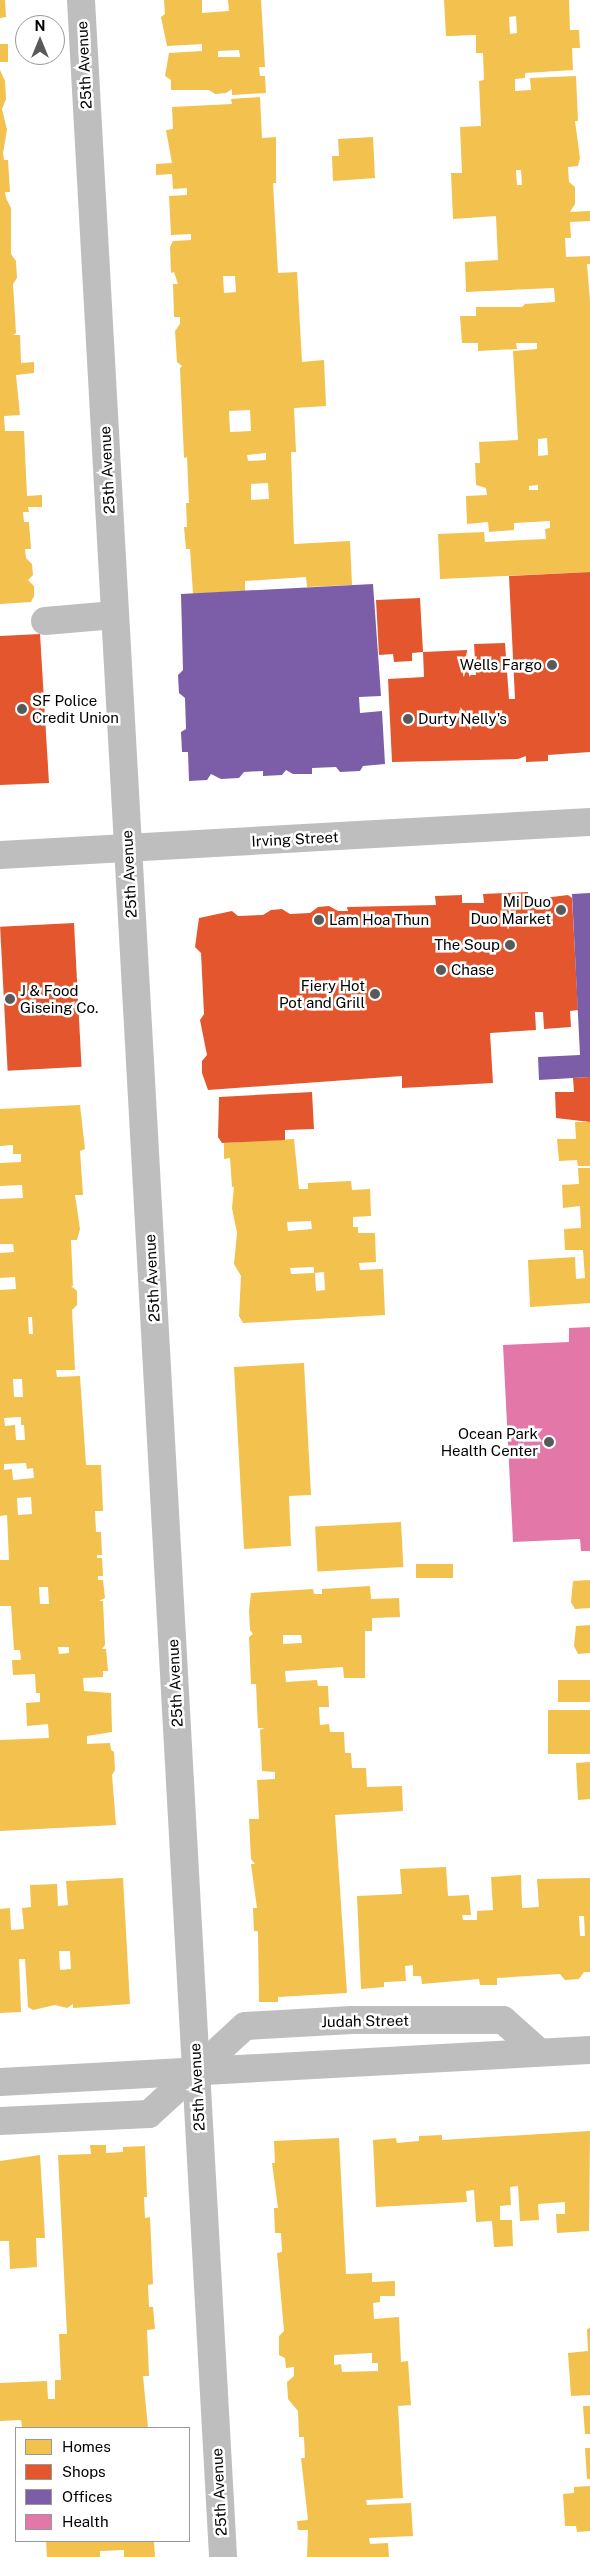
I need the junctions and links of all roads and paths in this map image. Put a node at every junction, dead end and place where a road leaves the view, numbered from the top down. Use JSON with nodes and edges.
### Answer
{"nodes":[{"id":1,"x":81,"y":0,"type":"edge"},
{"id":2,"x":115,"y":616,"type":"junction"},
{"id":3,"x":45,"y":621,"type":"dead end"},
{"id":4,"x":590,"y":822,"type":"edge"},
{"id":5,"x":128,"y":848,"type":"junction"},
{"id":6,"x":0,"y":855,"type":"edge"},
{"id":7,"x":590,"y":2050,"type":"edge"},
{"id":8,"x":539,"y":2052,"type":"junction"},
{"id":9,"x":196,"y":2072,"type":"junction"},
{"id":10,"x":0,"y":2082,"type":"edge"},
{"id":11,"x":0,"y":2121,"type":"edge"},
{"id":12,"x":223,"y":2557,"type":"edge"}],
"edges":[{"from":1,"to":2,"type":"street","name":"25th Avenue"},
{"from":2,"to":3,"type":"street"},
{"from":2,"to":5,"type":"street","name":"25th Avenue"},
{"from":4,"to":5,"type":"street","name":"Irving Street"},
{"from":5,"to":6,"type":"street","name":"Irving Street"},
{"from":5,"to":9,"type":"street","name":"25th Avenue"},
{"from":7,"to":8,"type":"street"},
{"from":8,"to":9,"type":"street"},
{"from":8,"to":9,"type":"street","name":"Judah Street"},
{"from":9,"to":10,"type":"street"},
{"from":9,"to":11,"type":"street","name":"Judah Street"},
{"from":9,"to":12,"type":"street","name":"25th Avenue"}]}
